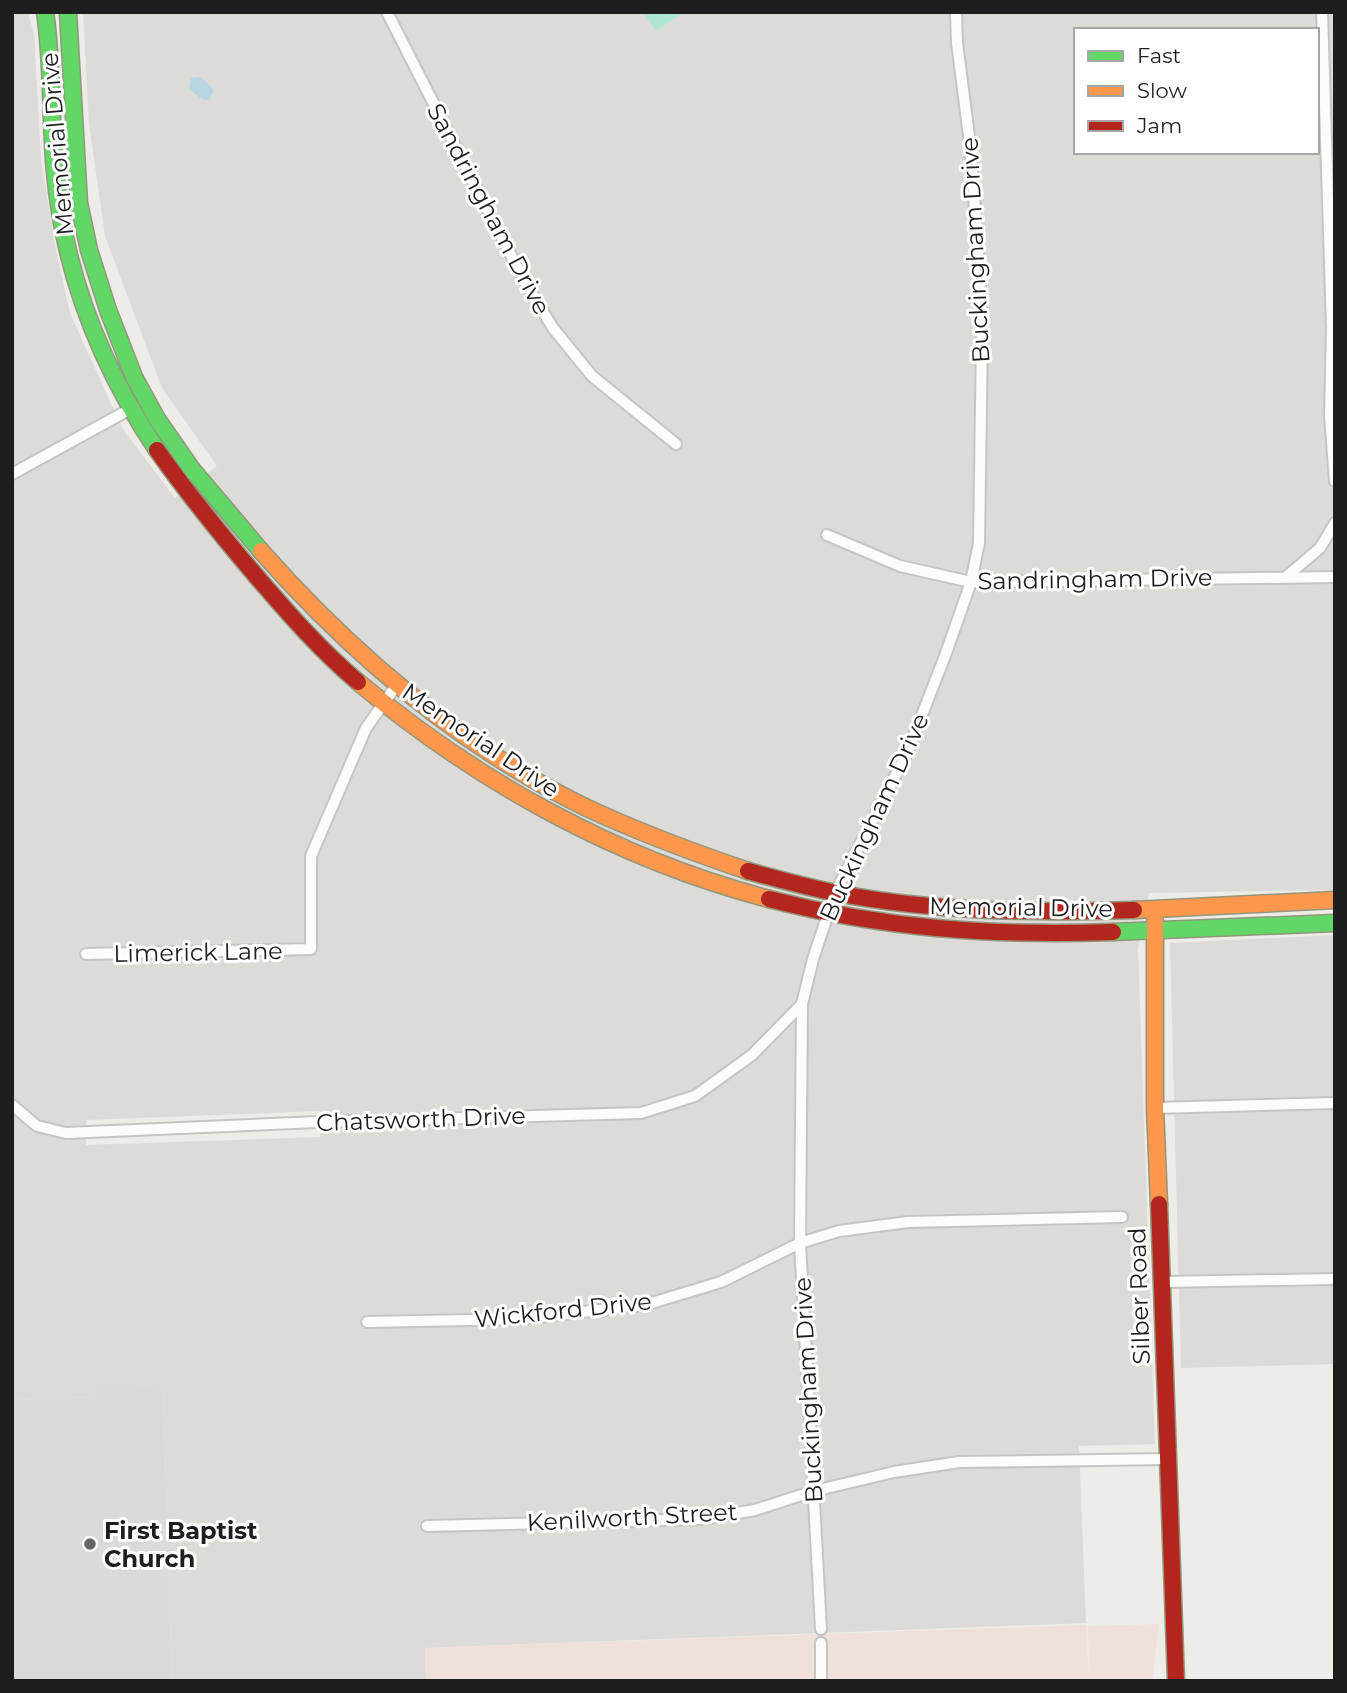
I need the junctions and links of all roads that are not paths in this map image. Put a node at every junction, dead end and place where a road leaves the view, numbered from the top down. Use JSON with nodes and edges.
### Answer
{"nodes":[{"id":1,"x":45,"y":12,"type":"edge"},
{"id":2,"x":68,"y":12,"type":"edge"},
{"id":3,"x":387,"y":12,"type":"edge"},
{"id":4,"x":956,"y":12,"type":"edge"},
{"id":5,"x":1322,"y":12,"type":"edge"},
{"id":6,"x":87,"y":242,"type":"junction"},
{"id":7,"x":67,"y":247,"type":"junction"},
{"id":8,"x":147,"y":402,"type":"junction"},
{"id":9,"x":129,"y":409,"type":"junction"},
{"id":10,"x":676,"y":444,"type":"dead end"},
{"id":11,"x":12,"y":474,"type":"edge"},
{"id":12,"x":1335,"y":481,"type":"edge"},
{"id":13,"x":1335,"y":523,"type":"edge"},
{"id":14,"x":827,"y":535,"type":"dead end"},
{"id":15,"x":1287,"y":576,"type":"junction"},
{"id":16,"x":1335,"y":577,"type":"edge"},
{"id":17,"x":971,"y":582,"type":"junction"},
{"id":18,"x":396,"y":686,"type":"junction"},
{"id":19,"x":383,"y":703,"type":"junction"},
{"id":20,"x":597,"y":815,"type":"junction"},
{"id":21,"x":588,"y":834,"type":"junction"},
{"id":22,"x":835,"y":893,"type":"junction"},
{"id":23,"x":1335,"y":900,"type":"edge"},
{"id":24,"x":1155,"y":909,"type":"junction"},
{"id":25,"x":828,"y":914,"type":"junction"},
{"id":26,"x":1335,"y":923,"type":"edge"},
{"id":27,"x":1155,"y":931,"type":"junction"},
{"id":28,"x":86,"y":954,"type":"dead end"},
{"id":29,"x":802,"y":1004,"type":"junction"},
{"id":30,"x":1335,"y":1103,"type":"edge"},
{"id":31,"x":12,"y":1105,"type":"edge"},
{"id":32,"x":1155,"y":1108,"type":"junction"},
{"id":33,"x":1122,"y":1217,"type":"dead end"},
{"id":34,"x":800,"y":1243,"type":"junction"},
{"id":35,"x":1335,"y":1279,"type":"edge"},
{"id":36,"x":1162,"y":1282,"type":"junction"},
{"id":37,"x":367,"y":1322,"type":"dead end"},
{"id":38,"x":1167,"y":1459,"type":"junction"},
{"id":39,"x":814,"y":1491,"type":"junction"},
{"id":40,"x":427,"y":1526,"type":"dead end"},
{"id":41,"x":821,"y":1629,"type":"dead end"},
{"id":42,"x":821,"y":1643,"type":"dead end"},
{"id":43,"x":821,"y":1681,"type":"edge"},
{"id":44,"x":1176,"y":1681,"type":"edge"}],
"edges":[{"from":1,"to":7,"type":"main road","name":"Memorial Drive"},
{"from":2,"to":6,"type":"main road","name":"Memorial Drive"},
{"from":3,"to":10,"type":"street","name":"Sandringham Drive"},
{"from":4,"to":17,"type":"street","name":"Buckingham Drive"},
{"from":5,"to":12,"type":"street"},
{"from":6,"to":7,"type":"main road"},
{"from":6,"to":8,"type":"main road","name":"Memorial Drive"},
{"from":7,"to":9,"type":"main road","name":"Memorial Drive"},
{"from":8,"to":9,"type":"street"},
{"from":8,"to":18,"type":"main road","name":"Memorial Drive"},
{"from":9,"to":11,"type":"street"},
{"from":9,"to":19,"type":"main road","name":"Memorial Drive"},
{"from":13,"to":15,"type":"street"},
{"from":14,"to":17,"type":"street","name":"Sandringham Drive"},
{"from":15,"to":16,"type":"street","name":"Sandringham Drive"},
{"from":15,"to":17,"type":"street","name":"Sandringham Drive"},
{"from":17,"to":22,"type":"street","name":"Buckingham Drive"},
{"from":18,"to":19,"type":"street"},
{"from":18,"to":20,"type":"main road","name":"Memorial Drive"},
{"from":19,"to":21,"type":"main road","name":"Memorial Drive"},
{"from":19,"to":28,"type":"street","name":"Limerick Lane"},
{"from":20,"to":21,"type":"main road"},
{"from":20,"to":22,"type":"main road","name":"Memorial Drive"},
{"from":21,"to":25,"type":"main road","name":"Memorial Drive"},
{"from":22,"to":24,"type":"main road","name":"Memorial Drive"},
{"from":22,"to":25,"type":"street","name":"Buckingham Drive"},
{"from":23,"to":24,"type":"main road","name":"Memorial Drive"},
{"from":24,"to":27,"type":"main road","name":"Silber Road"},
{"from":25,"to":27,"type":"main road","name":"Memorial Drive"},
{"from":25,"to":29,"type":"street","name":"Buckingham Drive"},
{"from":26,"to":27,"type":"main road","name":"Memorial Drive"},
{"from":27,"to":32,"type":"main road","name":"Silber Road"},
{"from":29,"to":31,"type":"street","name":"Chatsworth Drive"},
{"from":29,"to":34,"type":"street","name":"Buckingham Drive"},
{"from":30,"to":32,"type":"street"},
{"from":32,"to":36,"type":"main road","name":"Silber Road"},
{"from":33,"to":34,"type":"street","name":"Wickford Drive"},
{"from":34,"to":37,"type":"street","name":"Wickford Drive"},
{"from":34,"to":39,"type":"street","name":"Buckingham Drive"},
{"from":35,"to":36,"type":"street"},
{"from":36,"to":38,"type":"main road","name":"Silber Road"},
{"from":38,"to":39,"type":"street","name":"Kenilworth Street"},
{"from":38,"to":44,"type":"main road","name":"Silber Road"},
{"from":39,"to":40,"type":"street","name":"Kenilworth Street"},
{"from":39,"to":41,"type":"street","name":"Buckingham Drive"},
{"from":42,"to":43,"type":"street"}]}
